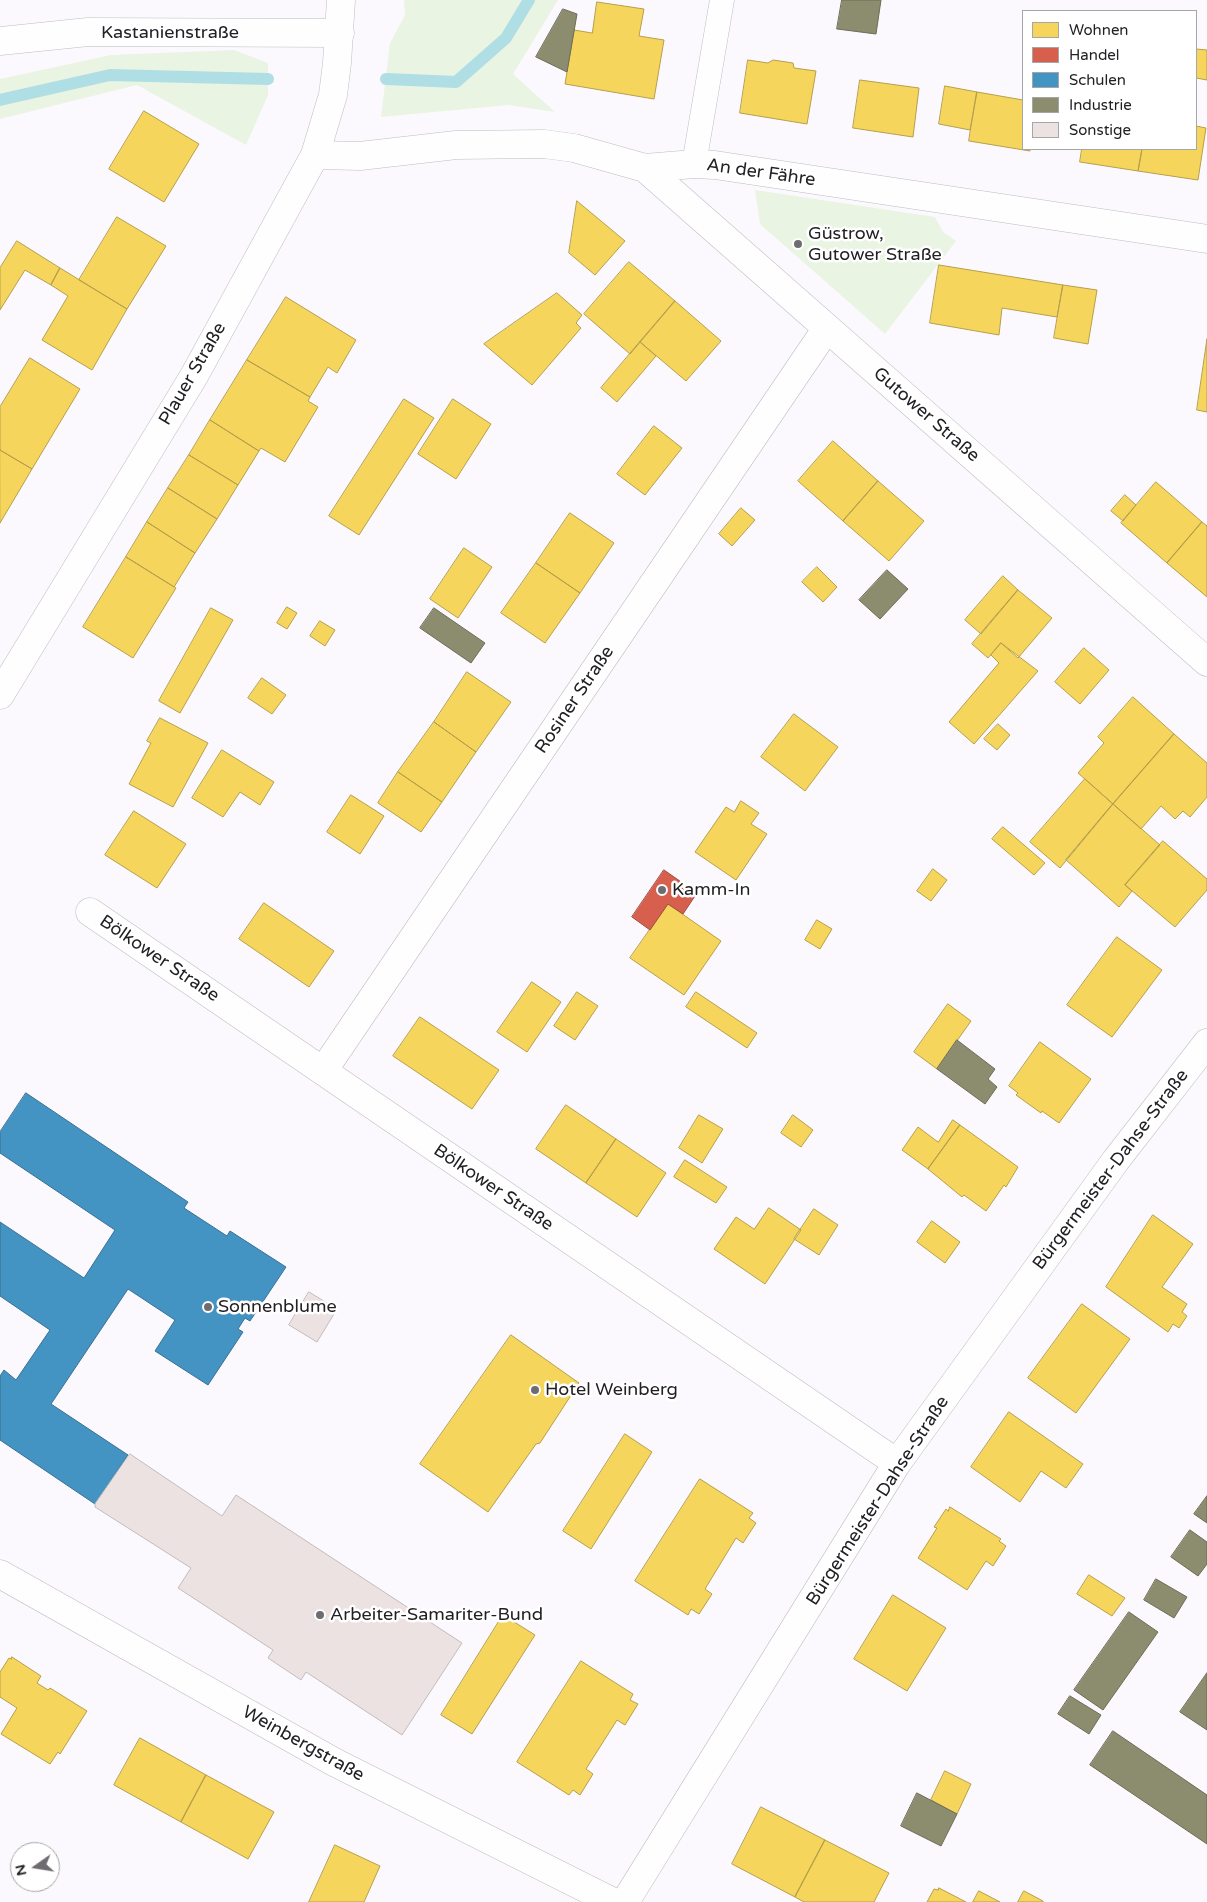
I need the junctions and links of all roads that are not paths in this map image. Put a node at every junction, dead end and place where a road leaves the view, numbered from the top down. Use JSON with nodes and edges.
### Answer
{"nodes":[{"id":1,"x":341,"y":0,"type":"edge"},
{"id":2,"x":722,"y":0,"type":"edge"},
{"id":3,"x":340,"y":33,"type":"junction"},
{"id":4,"x":0,"y":41,"type":"edge"},
{"id":5,"x":315,"y":155,"type":"junction"},
{"id":6,"x":694,"y":164,"type":"junction"},
{"id":7,"x":645,"y":168,"type":"junction"},
{"id":8,"x":1207,"y":238,"type":"edge"},
{"id":9,"x":826,"y":328,"type":"junction"},
{"id":10,"x":1207,"y":662,"type":"edge"},
{"id":11,"x":0,"y":695,"type":"edge"},
{"id":12,"x":90,"y":912,"type":"dead end"},
{"id":13,"x":1207,"y":1043,"type":"edge"},
{"id":14,"x":323,"y":1071,"type":"junction"},
{"id":15,"x":898,"y":1464,"type":"junction"},
{"id":16,"x":0,"y":1574,"type":"edge"},
{"id":17,"x":613,"y":1902,"type":"edge"},
{"id":18,"x":624,"y":1902,"type":"edge"}],
"edges":[{"from":1,"to":3,"type":"street","name":"Plauer Straße"},
{"from":2,"to":6,"type":"lane"},
{"from":3,"to":4,"type":"street","name":"Kastanienstraße"},
{"from":3,"to":5,"type":"street","name":"Plauer Straße"},
{"from":5,"to":7,"type":"street","name":"An der Fähre"},
{"from":5,"to":11,"type":"street","name":"Plauer Straße"},
{"from":6,"to":7,"type":"street","name":"An der Fähre"},
{"from":6,"to":8,"type":"street","name":"An der Fähre"},
{"from":7,"to":9,"type":"street","name":"Gutower Straße"},
{"from":9,"to":10,"type":"street","name":"Gutower Straße"},
{"from":9,"to":14,"type":"street","name":"Rosiner Straße"},
{"from":12,"to":14,"type":"street","name":"Bölkower Straße"},
{"from":13,"to":15,"type":"street","name":"Bürgermeister-Dahse-Straße"},
{"from":14,"to":15,"type":"street","name":"Bölkower Straße"},
{"from":15,"to":18,"type":"street","name":"Bürgermeister-Dahse-Straße"},
{"from":16,"to":17,"type":"street","name":"Weinbergstraße"}]}
